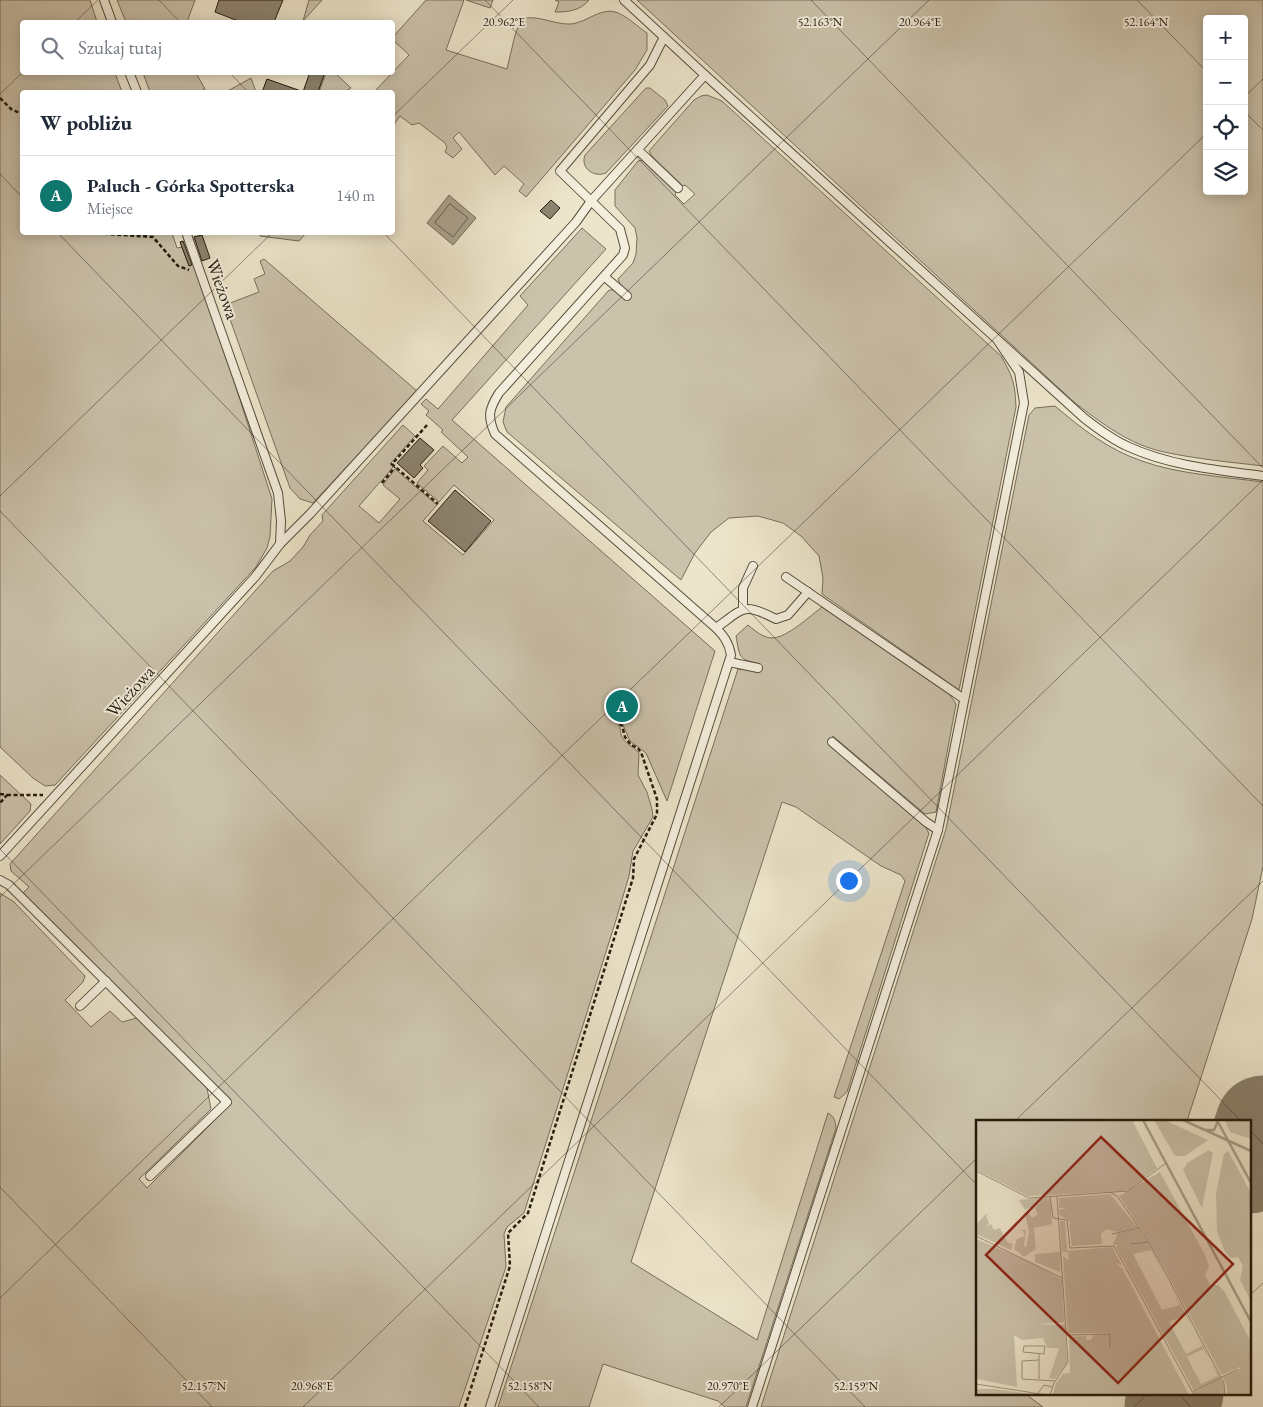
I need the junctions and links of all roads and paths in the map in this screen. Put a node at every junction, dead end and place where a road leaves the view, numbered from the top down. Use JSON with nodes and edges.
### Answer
{"nodes":[{"id":1,"x":104,"y":0,"type":"edge"},
{"id":2,"x":624,"y":0,"type":"edge"},
{"id":3,"x":111,"y":20,"type":"edge"},
{"id":4,"x":664,"y":37,"type":"junction"},
{"id":5,"x":131,"y":75,"type":"edge"},
{"id":6,"x":705,"y":75,"type":"junction"},
{"id":7,"x":135,"y":90,"type":"edge"},
{"id":8,"x":0,"y":98,"type":"edge"},
{"id":9,"x":20,"y":113,"type":"edge"},
{"id":10,"x":638,"y":150,"type":"junction"},
{"id":11,"x":678,"y":188,"type":"dead end"},
{"id":12,"x":591,"y":201,"type":"junction"},
{"id":13,"x":122,"y":235,"type":"edge"},
{"id":14,"x":187,"y":235,"type":"edge"},
{"id":15,"x":202,"y":275,"type":"junction"},
{"id":16,"x":605,"y":276,"type":"junction"},
{"id":17,"x":627,"y":296,"type":"dead end"},
{"id":18,"x":998,"y":341,"type":"junction"},
{"id":19,"x":427,"y":425,"type":"dead end"},
{"id":20,"x":394,"y":466,"type":"junction"},
{"id":21,"x":1263,"y":476,"type":"edge"},
{"id":22,"x":382,"y":484,"type":"dead end"},
{"id":23,"x":438,"y":504,"type":"dead end"},
{"id":24,"x":280,"y":544,"type":"junction"},
{"id":25,"x":753,"y":566,"type":"dead end"},
{"id":26,"x":786,"y":577,"type":"dead end"},
{"id":27,"x":808,"y":592,"type":"junction"},
{"id":28,"x":743,"y":609,"type":"junction"},
{"id":29,"x":716,"y":628,"type":"junction"},
{"id":30,"x":729,"y":662,"type":"junction"},
{"id":31,"x":758,"y":668,"type":"dead end"},
{"id":32,"x":964,"y":699,"type":"junction"},
{"id":33,"x":622,"y":706,"type":"dead end"},
{"id":34,"x":832,"y":742,"type":"dead end"},
{"id":35,"x":0,"y":794,"type":"edge"},
{"id":36,"x":7,"y":795,"type":"junction"},
{"id":37,"x":55,"y":796,"type":"junction"},
{"id":38,"x":0,"y":803,"type":"edge"},
{"id":39,"x":938,"y":830,"type":"junction"},
{"id":40,"x":0,"y":856,"type":"edge"},
{"id":41,"x":0,"y":880,"type":"edge"},
{"id":42,"x":106,"y":981,"type":"junction"},
{"id":43,"x":80,"y":1006,"type":"dead end"},
{"id":44,"x":150,"y":1176,"type":"dead end"},
{"id":45,"x":465,"y":1407,"type":"edge"},
{"id":46,"x":490,"y":1407,"type":"edge"},
{"id":47,"x":752,"y":1407,"type":"edge"}],
"edges":[{"from":1,"to":3,"type":"lane"},
{"from":2,"to":4,"type":"lane"},
{"from":4,"to":6,"type":"lane"},
{"from":4,"to":12,"type":"lane"},
{"from":5,"to":7,"type":"lane"},
{"from":6,"to":10,"type":"lane","name":"Wieżowa"},
{"from":6,"to":18,"type":"lane"},
{"from":8,"to":9,"type":"path"},
{"from":10,"to":11,"type":"lane"},
{"from":10,"to":12,"type":"lane","name":"Wieżowa"},
{"from":12,"to":16,"type":"lane"},
{"from":12,"to":24,"type":"lane","name":"Wieżowa"},
{"from":13,"to":15,"type":"path"},
{"from":14,"to":15,"type":"lane","name":"Wieżowa"},
{"from":15,"to":24,"type":"lane","name":"Wieżowa"},
{"from":16,"to":17,"type":"lane"},
{"from":16,"to":29,"type":"lane"},
{"from":18,"to":21,"type":"lane"},
{"from":18,"to":32,"type":"lane"},
{"from":19,"to":20,"type":"path"},
{"from":20,"to":22,"type":"path"},
{"from":20,"to":23,"type":"path"},
{"from":24,"to":37,"type":"lane","name":"Wieżowa"},
{"from":25,"to":28,"type":"lane"},
{"from":26,"to":27,"type":"lane"},
{"from":27,"to":28,"type":"lane"},
{"from":27,"to":32,"type":"lane"},
{"from":28,"to":29,"type":"lane"},
{"from":29,"to":30,"type":"lane"},
{"from":30,"to":31,"type":"lane"},
{"from":30,"to":46,"type":"lane"},
{"from":32,"to":39,"type":"lane"},
{"from":33,"to":45,"type":"path"},
{"from":34,"to":39,"type":"lane"},
{"from":35,"to":36,"type":"path"},
{"from":36,"to":37,"type":"path"},
{"from":36,"to":38,"type":"path"},
{"from":37,"to":40,"type":"lane","name":"Wieżowa"},
{"from":39,"to":47,"type":"lane"},
{"from":41,"to":42,"type":"lane"},
{"from":42,"to":43,"type":"lane"},
{"from":42,"to":44,"type":"lane"}]}
